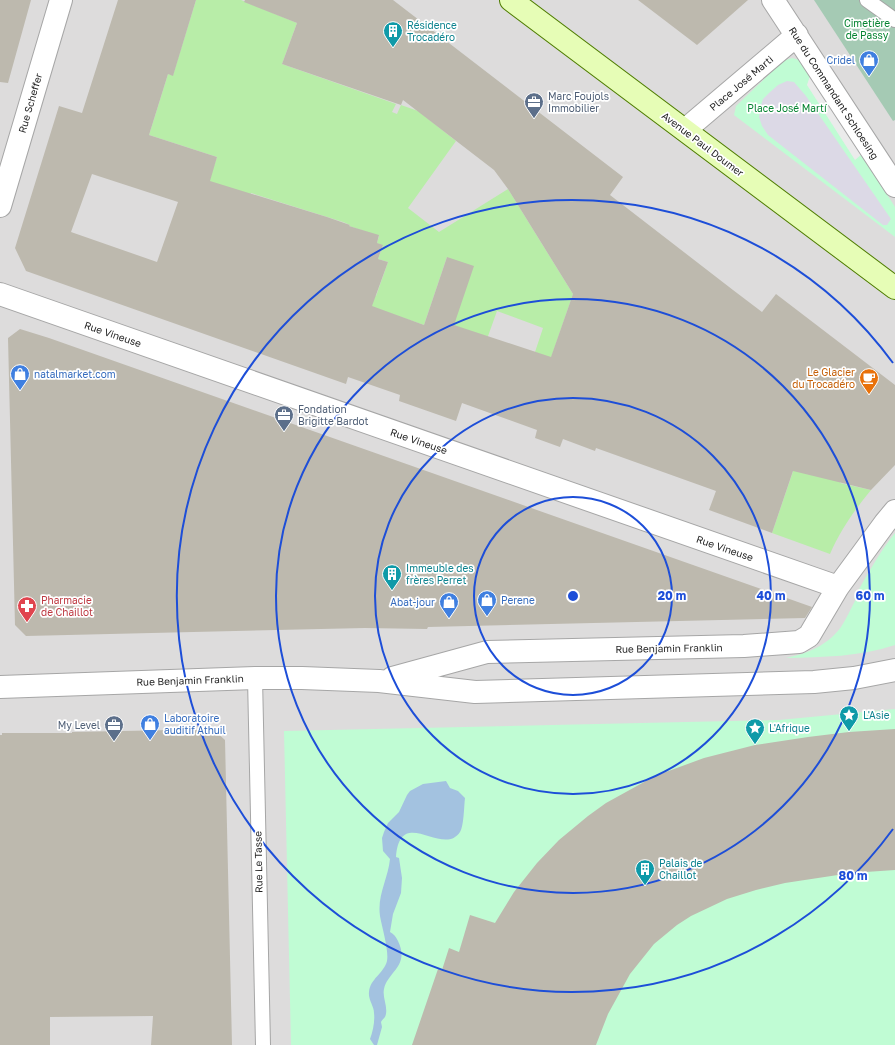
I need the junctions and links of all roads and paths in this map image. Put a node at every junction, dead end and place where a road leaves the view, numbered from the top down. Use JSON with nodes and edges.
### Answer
{"nodes":[{"id":1,"x":60,"y":0,"type":"edge"},
{"id":2,"x":511,"y":0,"type":"edge"},
{"id":3,"x":773,"y":0,"type":"edge"},
{"id":4,"x":867,"y":0,"type":"edge"},
{"id":5,"x":895,"y":20,"type":"edge"},
{"id":6,"x":797,"y":35,"type":"junction"},
{"id":7,"x":685,"y":130,"type":"junction"},
{"id":8,"x":895,"y":186,"type":"edge"},
{"id":9,"x":0,"y":206,"type":"edge"},
{"id":10,"x":895,"y":288,"type":"edge"},
{"id":11,"x":0,"y":294,"type":"edge"},
{"id":12,"x":895,"y":511,"type":"edge"},
{"id":13,"x":838,"y":587,"type":"junction"},
{"id":14,"x":895,"y":670,"type":"edge"},
{"id":15,"x":255,"y":678,"type":"junction"},
{"id":16,"x":379,"y":681,"type":"junction"},
{"id":17,"x":0,"y":687,"type":"edge"},
{"id":18,"x":263,"y":1045,"type":"edge"}],
"edges":[{"from":1,"to":9,"type":"street","name":"Rue Scheffer"},
{"from":2,"to":7,"type":"main road","name":"Avenue Paul Doumer"},
{"from":3,"to":6,"type":"street","name":"Rue du Commandant Schloesing"},
{"from":4,"to":5,"type":"lane"},
{"from":6,"to":7,"type":"street","name":"Place José Marti"},
{"from":6,"to":8,"type":"street","name":"Rue du Commandant Schloesing"},
{"from":7,"to":10,"type":"main road","name":"Avenue Paul Doumer"},
{"from":11,"to":13,"type":"street","name":"Rue Vineuse"},
{"from":12,"to":13,"type":"street","name":"Rue Benjamin Franklin"},
{"from":13,"to":16,"type":"street","name":"Rue Benjamin Franklin"},
{"from":14,"to":16,"type":"street","name":"Rue Benjamin Franklin"},
{"from":15,"to":16,"type":"street","name":"Rue Benjamin Franklin"},
{"from":15,"to":17,"type":"street","name":"Rue Benjamin Franklin"},
{"from":15,"to":18,"type":"lane","name":"Rue Le Tasse"}]}
